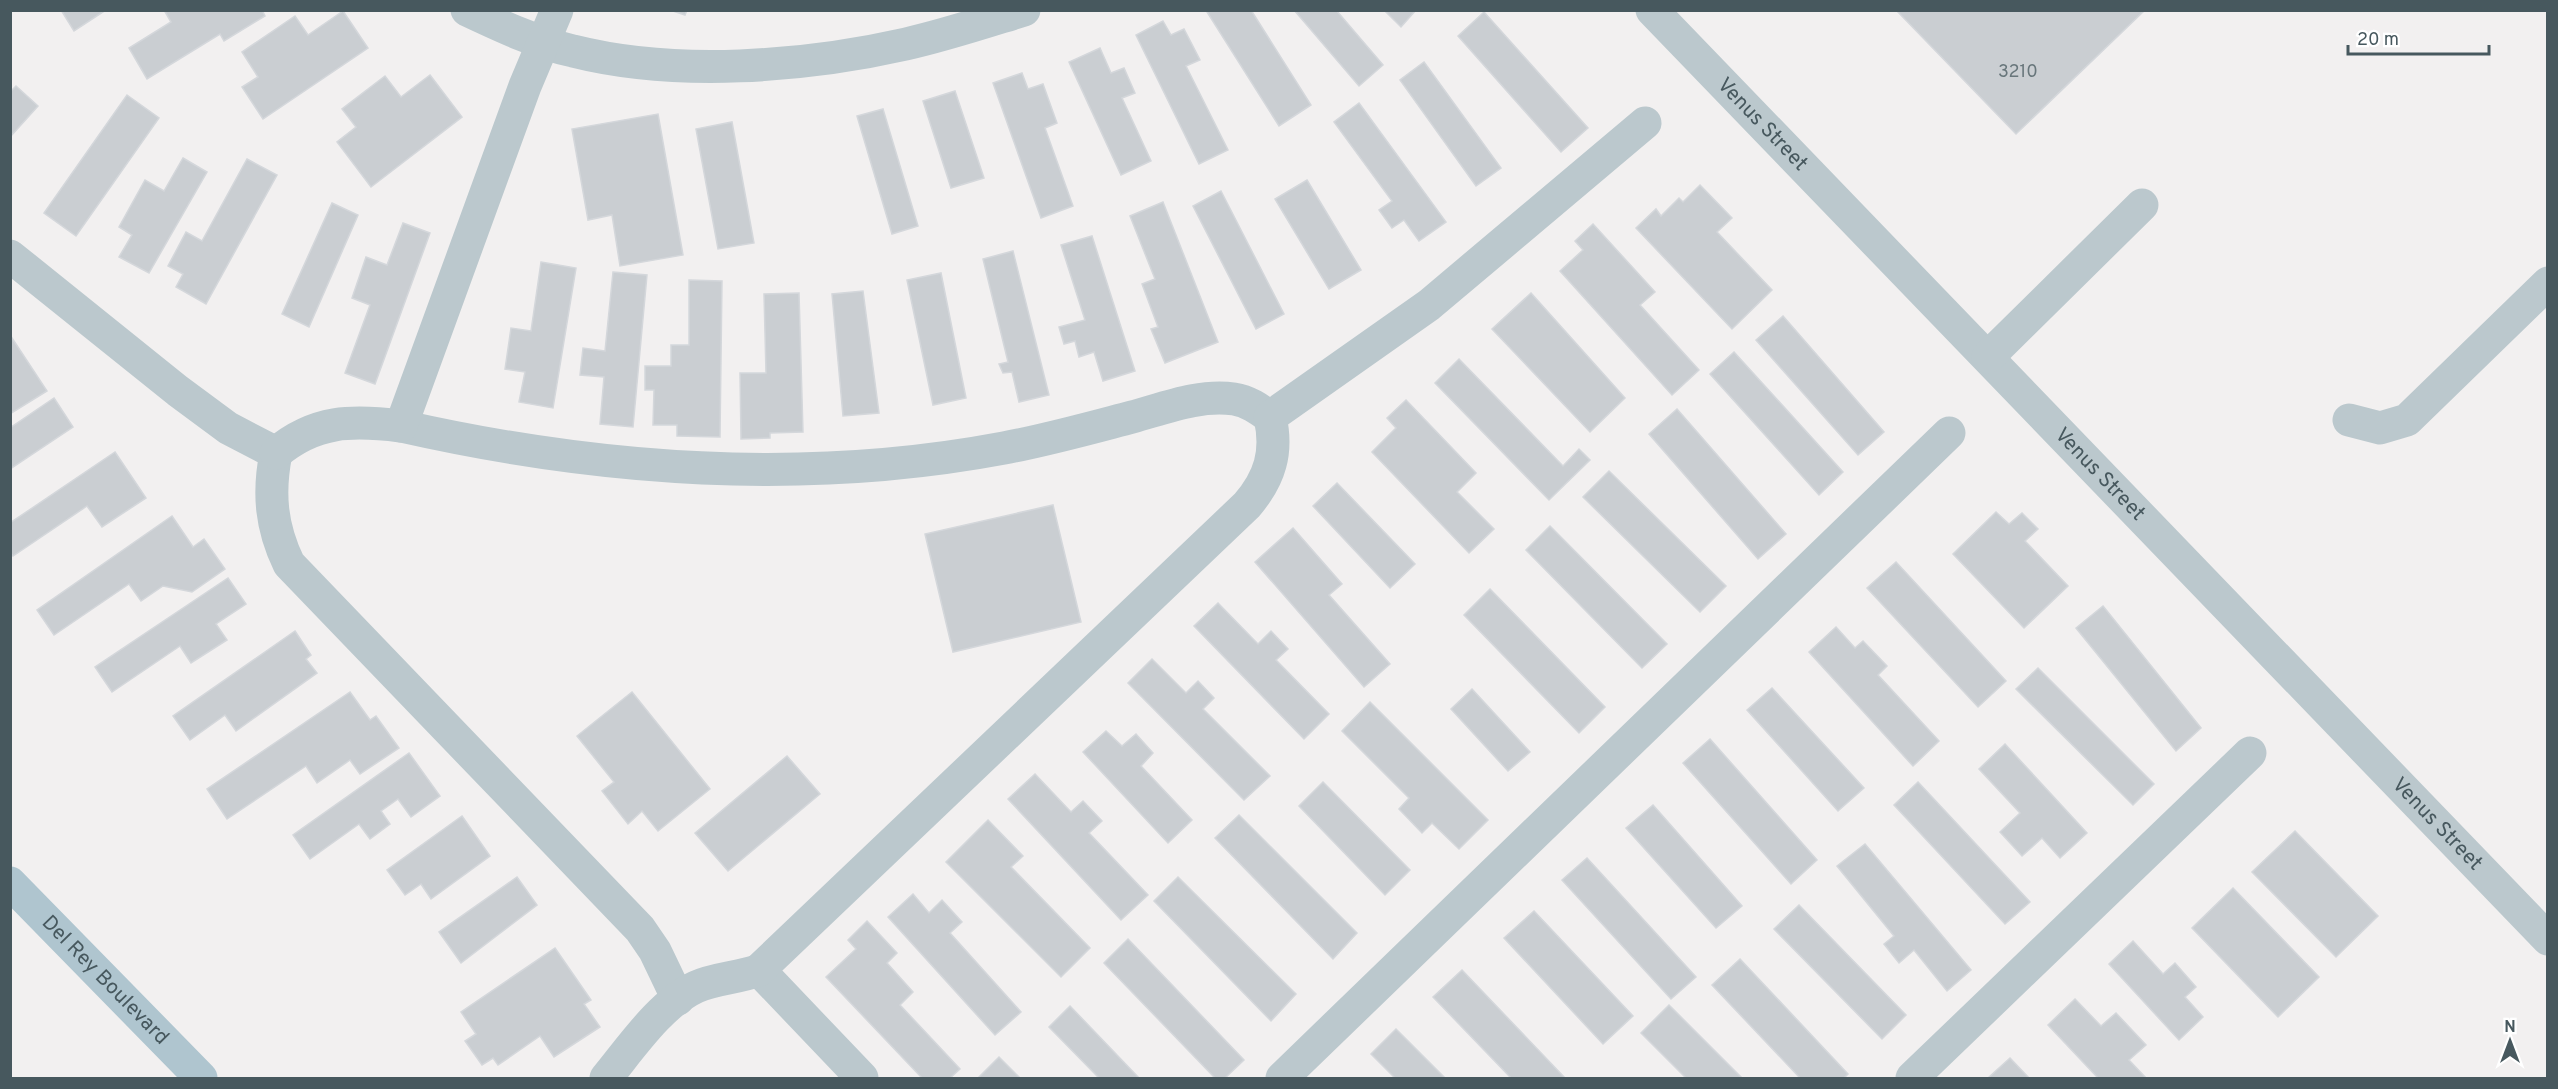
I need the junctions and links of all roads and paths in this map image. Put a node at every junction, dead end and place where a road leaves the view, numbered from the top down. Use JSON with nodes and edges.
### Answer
{"nodes":[{"id":1,"x":467,"y":10,"type":"edge"},
{"id":2,"x":557,"y":10,"type":"edge"},
{"id":3,"x":1024,"y":10,"type":"edge"},
{"id":4,"x":1652,"y":10,"type":"edge"},
{"id":5,"x":544,"y":42,"type":"junction"},
{"id":6,"x":1645,"y":123,"type":"dead end"},
{"id":7,"x":2142,"y":206,"type":"dead end"},
{"id":8,"x":10,"y":256,"type":"edge"},
{"id":9,"x":2547,"y":283,"type":"edge"},
{"id":10,"x":1989,"y":357,"type":"junction"},
{"id":11,"x":1270,"y":417,"type":"junction"},
{"id":12,"x":2349,"y":420,"type":"dead end"},
{"id":13,"x":401,"y":426,"type":"junction"},
{"id":14,"x":1949,"y":433,"type":"dead end"},
{"id":15,"x":276,"y":453,"type":"junction"},
{"id":16,"x":2250,"y":753,"type":"dead end"},
{"id":17,"x":10,"y":883,"type":"edge"},
{"id":18,"x":2547,"y":939,"type":"edge"},
{"id":19,"x":759,"y":970,"type":"junction"},
{"id":20,"x":678,"y":999,"type":"junction"},
{"id":21,"x":201,"y":1078,"type":"edge"},
{"id":22,"x":606,"y":1078,"type":"edge"},
{"id":23,"x":862,"y":1078,"type":"edge"},
{"id":24,"x":1282,"y":1078,"type":"edge"},
{"id":25,"x":1912,"y":1078,"type":"edge"}],
"edges":[{"from":1,"to":5,"type":"street"},
{"from":2,"to":5,"type":"street"},
{"from":3,"to":5,"type":"street"},
{"from":4,"to":10,"type":"street","name":"Venus Street"},
{"from":5,"to":13,"type":"street"},
{"from":6,"to":11,"type":"street"},
{"from":7,"to":10,"type":"street"},
{"from":8,"to":15,"type":"street"},
{"from":9,"to":12,"type":"street"},
{"from":10,"to":18,"type":"street","name":"Venus Street"},
{"from":11,"to":13,"type":"street"},
{"from":11,"to":19,"type":"street"},
{"from":13,"to":15,"type":"street"},
{"from":14,"to":24,"type":"street"},
{"from":15,"to":20,"type":"street"},
{"from":16,"to":25,"type":"street"},
{"from":17,"to":21,"type":"main road","name":"Del Rey Boulevard"},
{"from":19,"to":20,"type":"street"},
{"from":19,"to":23,"type":"street"},
{"from":20,"to":22,"type":"street"}]}
